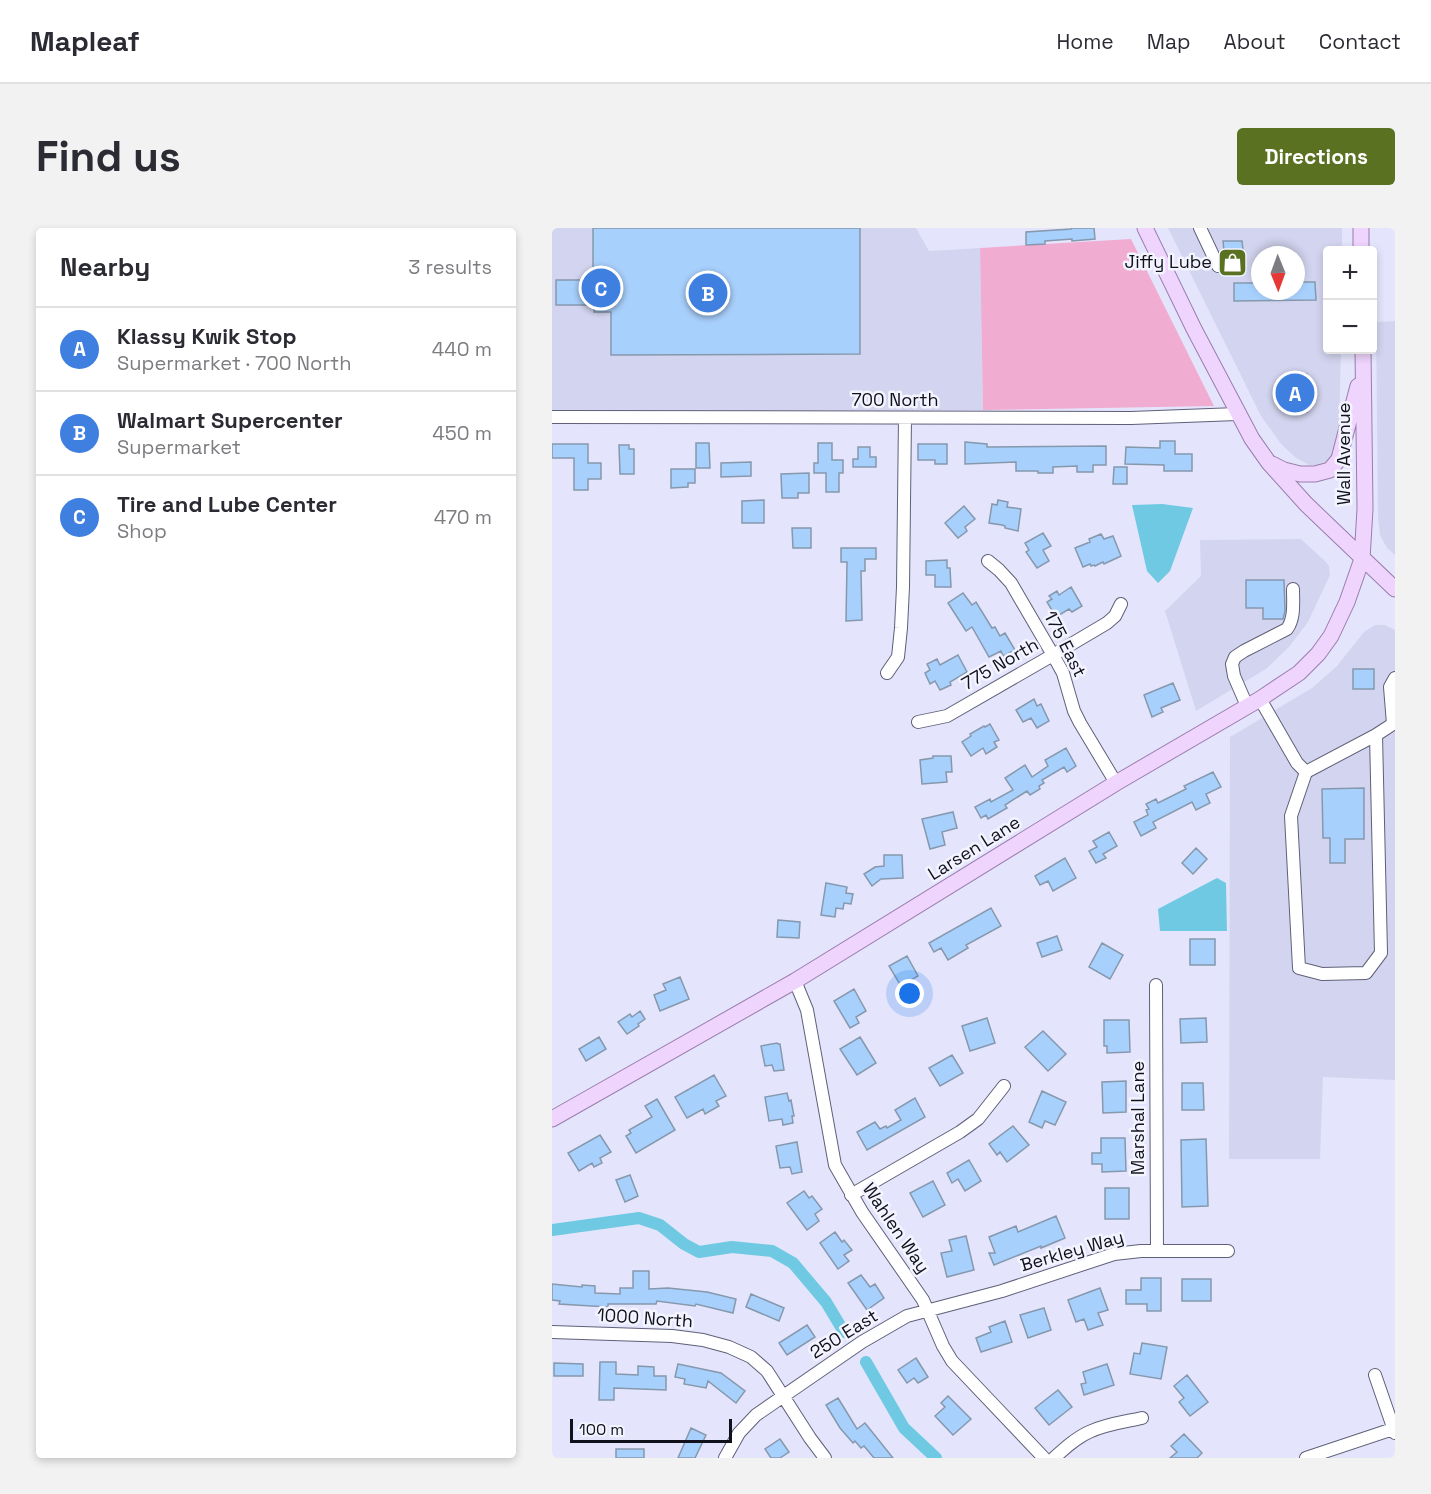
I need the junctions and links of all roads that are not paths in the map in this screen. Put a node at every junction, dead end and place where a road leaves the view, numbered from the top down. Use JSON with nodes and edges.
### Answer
{"nodes":[{"id":1,"x":1145,"y":228,"type":"edge"},
{"id":2,"x":1200,"y":228,"type":"edge"},
{"id":3,"x":1361,"y":228,"type":"edge"},
{"id":4,"x":1361,"y":246,"type":"edge"},
{"id":5,"x":1218,"y":266,"type":"dead end"},
{"id":6,"x":1363,"y":354,"type":"edge"},
{"id":7,"x":1363,"y":366,"type":"junction"},
{"id":8,"x":1237,"y":414,"type":"junction"},
{"id":9,"x":552,"y":417,"type":"edge"},
{"id":10,"x":905,"y":418,"type":"junction"},
{"id":11,"x":1269,"y":463,"type":"junction"},
{"id":12,"x":1362,"y":559,"type":"junction"},
{"id":13,"x":988,"y":561,"type":"dead end"},
{"id":14,"x":1293,"y":589,"type":"dead end"},
{"id":15,"x":1395,"y":589,"type":"edge"},
{"id":16,"x":1121,"y":604,"type":"dead end"},
{"id":17,"x":1053,"y":655,"type":"junction"},
{"id":18,"x":887,"y":673,"type":"dead end"},
{"id":19,"x":1395,"y":678,"type":"edge"},
{"id":20,"x":1254,"y":702,"type":"junction"},
{"id":21,"x":918,"y":722,"type":"dead end"},
{"id":22,"x":1376,"y":735,"type":"junction"},
{"id":23,"x":1306,"y":772,"type":"junction"},
{"id":24,"x":1116,"y":783,"type":"junction"},
{"id":25,"x":795,"y":981,"type":"junction"},
{"id":26,"x":1156,"y":985,"type":"dead end"},
{"id":27,"x":1004,"y":1086,"type":"dead end"},
{"id":28,"x":552,"y":1119,"type":"edge"},
{"id":29,"x":851,"y":1195,"type":"junction"},
{"id":30,"x":1157,"y":1250,"type":"junction"},
{"id":31,"x":1228,"y":1251,"type":"dead end"},
{"id":32,"x":928,"y":1311,"type":"junction"},
{"id":33,"x":552,"y":1332,"type":"edge"},
{"id":34,"x":1374,"y":1375,"type":"dead end"},
{"id":35,"x":783,"y":1396,"type":"junction"},
{"id":36,"x":1142,"y":1418,"type":"dead end"},
{"id":37,"x":1394,"y":1431,"type":"edge"},
{"id":38,"x":725,"y":1458,"type":"edge"},
{"id":39,"x":825,"y":1458,"type":"edge"},
{"id":40,"x":1044,"y":1458,"type":"edge"},
{"id":41,"x":1054,"y":1458,"type":"edge"},
{"id":42,"x":1306,"y":1458,"type":"edge"}],
"edges":[{"from":1,"to":8,"type":"main road"},
{"from":2,"to":5,"type":"street"},
{"from":3,"to":4,"type":"main road"},
{"from":6,"to":7,"type":"main road","name":"Wall Avenue"},
{"from":7,"to":11,"type":"main road"},
{"from":7,"to":12,"type":"main road","name":"Wall Avenue"},
{"from":8,"to":10,"type":"street","name":"700 North"},
{"from":8,"to":11,"type":"main road"},
{"from":9,"to":10,"type":"street","name":"700 North"},
{"from":10,"to":18,"type":"street"},
{"from":11,"to":12,"type":"main road"},
{"from":12,"to":15,"type":"main road"},
{"from":12,"to":20,"type":"main road","name":"Larsen Lane"},
{"from":13,"to":17,"type":"street","name":"175 East"},
{"from":14,"to":20,"type":"street"},
{"from":16,"to":17,"type":"street","name":"775 North"},
{"from":17,"to":21,"type":"street","name":"775 North"},
{"from":17,"to":24,"type":"street","name":"175 East"},
{"from":19,"to":22,"type":"street"},
{"from":20,"to":23,"type":"street"},
{"from":20,"to":24,"type":"main road","name":"Larsen Lane"},
{"from":22,"to":23,"type":"street"},
{"from":22,"to":23,"type":"street"},
{"from":24,"to":25,"type":"main road","name":"Larsen Lane"},
{"from":25,"to":28,"type":"main road","name":"Larsen Lane"},
{"from":25,"to":29,"type":"street","name":"Wahlen Way"},
{"from":26,"to":30,"type":"street","name":"Marshal Lane"},
{"from":27,"to":29,"type":"street"},
{"from":29,"to":32,"type":"street","name":"Wahlen Way"},
{"from":30,"to":31,"type":"street","name":"Berkley Way"},
{"from":30,"to":32,"type":"street","name":"Berkley Way"},
{"from":32,"to":35,"type":"street","name":"250 East"},
{"from":32,"to":40,"type":"street","name":"Wahlen Way"},
{"from":33,"to":35,"type":"street","name":"1000 North"},
{"from":34,"to":37,"type":"street"},
{"from":35,"to":38,"type":"street","name":"250 East"},
{"from":35,"to":39,"type":"street","name":"1000 North"},
{"from":36,"to":41,"type":"street"},
{"from":37,"to":42,"type":"street"}]}
